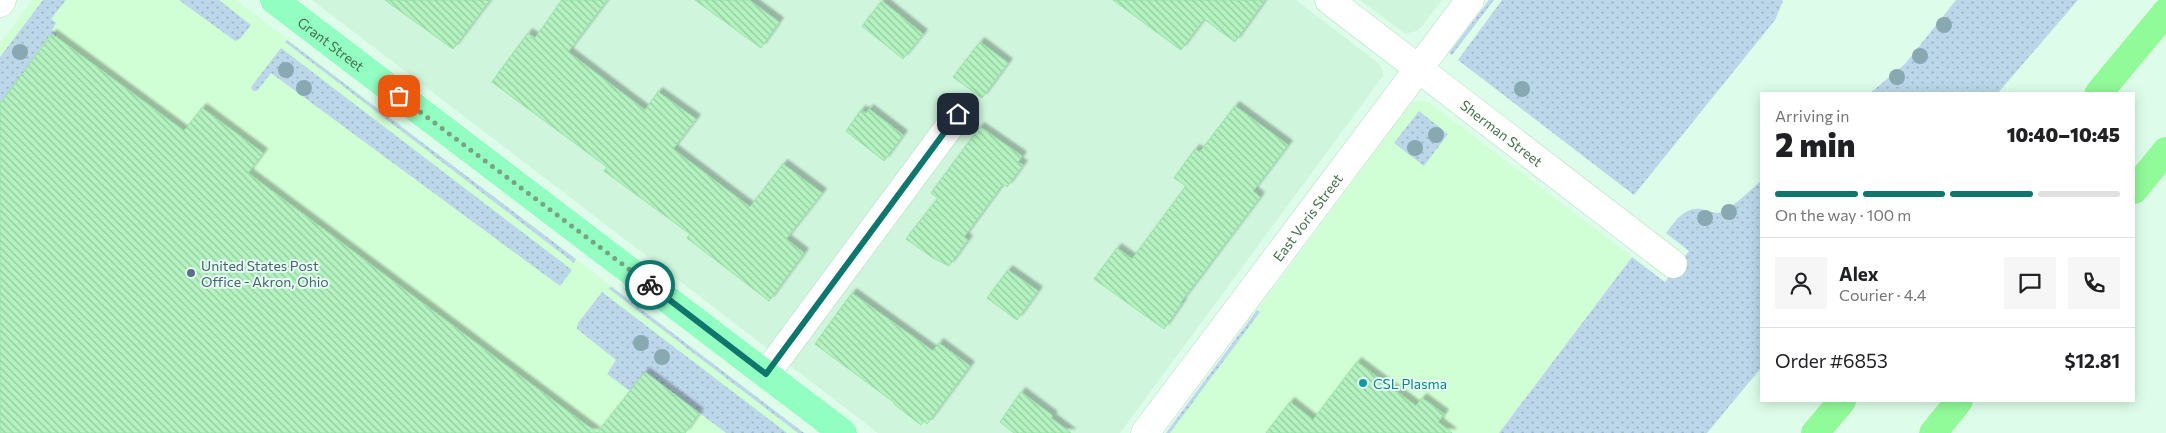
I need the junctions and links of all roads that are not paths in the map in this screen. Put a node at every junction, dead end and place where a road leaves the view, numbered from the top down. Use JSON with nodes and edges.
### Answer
{"nodes":[{"id":1,"x":274,"y":0,"type":"edge"},
{"id":2,"x":1328,"y":0,"type":"edge"},
{"id":3,"x":1470,"y":0,"type":"edge"},
{"id":4,"x":2166,"y":12,"type":"edge"},
{"id":5,"x":1419,"y":69,"type":"junction"},
{"id":6,"x":2100,"y":92,"type":"edge"},
{"id":7,"x":958,"y":114,"type":"dead end"},
{"id":8,"x":2166,"y":151,"type":"edge"},
{"id":9,"x":2135,"y":189,"type":"edge"},
{"id":10,"x":1674,"y":264,"type":"dead end"},
{"id":11,"x":766,"y":374,"type":"junction"},
{"id":12,"x":1841,"y":402,"type":"edge"},
{"id":13,"x":1958,"y":402,"type":"edge"},
{"id":14,"x":843,"y":433,"type":"edge"},
{"id":15,"x":1145,"y":433,"type":"edge"},
{"id":16,"x":1815,"y":433,"type":"edge"},
{"id":17,"x":1933,"y":433,"type":"edge"}],
"edges":[{"from":1,"to":11,"type":"main road","name":"Grant Street"},
{"from":2,"to":5,"type":"street","name":"Sherman Street"},
{"from":3,"to":5,"type":"street","name":"East Voris Street"},
{"from":4,"to":6,"type":"highway"},
{"from":5,"to":10,"type":"street","name":"Sherman Street"},
{"from":5,"to":15,"type":"street","name":"East Voris Street"},
{"from":7,"to":11,"type":"street"},
{"from":8,"to":9,"type":"highway"},
{"from":11,"to":14,"type":"main road","name":"Grant Street"},
{"from":12,"to":16,"type":"highway"},
{"from":13,"to":17,"type":"highway"}]}
